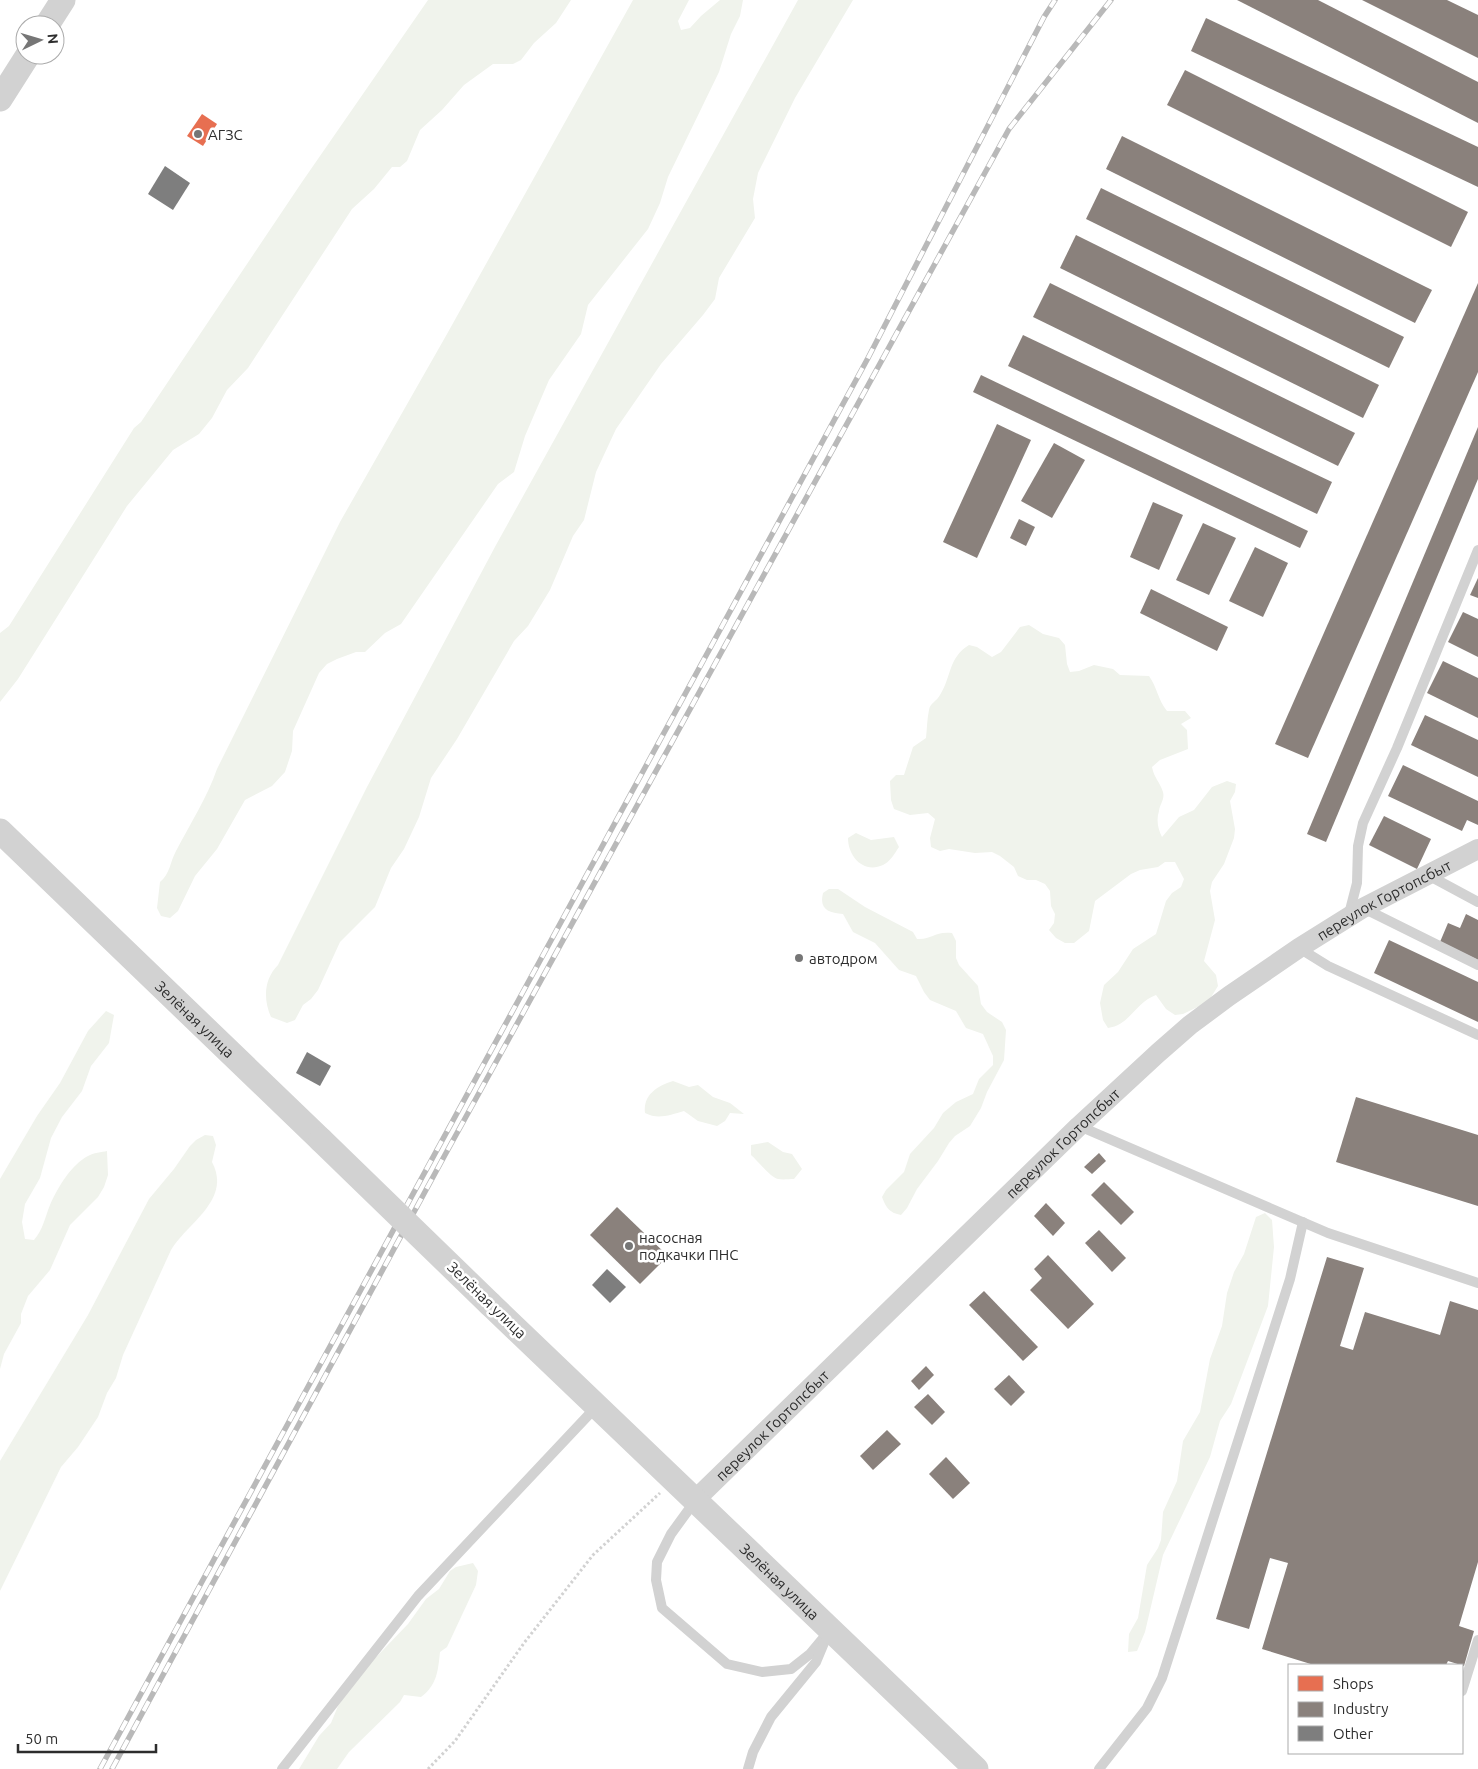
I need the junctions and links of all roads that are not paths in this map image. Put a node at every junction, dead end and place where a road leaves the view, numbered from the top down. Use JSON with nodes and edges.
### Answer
{"nodes":[{"id":1,"x":62,"y":0,"type":"edge"},
{"id":2,"x":53,"y":15,"type":"edge"},
{"id":3,"x":22,"y":65,"type":"edge"},
{"id":4,"x":0,"y":99,"type":"edge"},
{"id":5,"x":1478,"y":550,"type":"edge"},
{"id":6,"x":0,"y":831,"type":"edge"},
{"id":7,"x":1478,"y":849,"type":"edge"},
{"id":8,"x":1426,"y":874,"type":"junction"},
{"id":9,"x":1478,"y":902,"type":"edge"},
{"id":10,"x":1356,"y":913,"type":"junction"},
{"id":11,"x":1299,"y":948,"type":"junction"},
{"id":12,"x":1478,"y":965,"type":"edge"},
{"id":13,"x":1478,"y":1035,"type":"edge"},
{"id":14,"x":1079,"y":1126,"type":"junction"},
{"id":15,"x":1303,"y":1222,"type":"junction"},
{"id":16,"x":1478,"y":1283,"type":"edge"},
{"id":17,"x":598,"y":1406,"type":"junction"},
{"id":18,"x":696,"y":1499,"type":"junction"},
{"id":19,"x":830,"y":1629,"type":"junction"},
{"id":20,"x":1478,"y":1640,"type":"edge"},
{"id":21,"x":1463,"y":1688,"type":"edge"},
{"id":22,"x":282,"y":1769,"type":"edge"},
{"id":23,"x":748,"y":1769,"type":"edge"},
{"id":24,"x":976,"y":1769,"type":"edge"},
{"id":25,"x":1099,"y":1769,"type":"edge"}],
"edges":[{"from":1,"to":2,"type":"street"},
{"from":3,"to":4,"type":"street"},
{"from":5,"to":10,"type":"lane"},
{"from":6,"to":17,"type":"street","name":"Зелёная улица","bridge":true},
{"from":7,"to":8,"type":"street","name":"переулок Гортопсбыт"},
{"from":8,"to":9,"type":"lane"},
{"from":8,"to":10,"type":"street","name":"переулок Гортопсбыт"},
{"from":10,"to":11,"type":"street","name":"переулок Гортопсбыт"},
{"from":10,"to":12,"type":"lane"},
{"from":11,"to":13,"type":"lane"},
{"from":11,"to":14,"type":"street","name":"переулок Гортопсбыт"},
{"from":14,"to":15,"type":"lane"},
{"from":14,"to":18,"type":"street","name":"переулок Гортопсбыт"},
{"from":15,"to":16,"type":"lane"},
{"from":15,"to":25,"type":"lane"},
{"from":17,"to":18,"type":"street","name":"Зелёная улица"},
{"from":17,"to":22,"type":"lane"},
{"from":18,"to":19,"type":"street","name":"Зелёная улица"},
{"from":18,"to":19,"type":"lane"},
{"from":19,"to":23,"type":"lane"},
{"from":19,"to":24,"type":"street","name":"Зелёная улица"},
{"from":20,"to":21,"type":"lane"}]}
